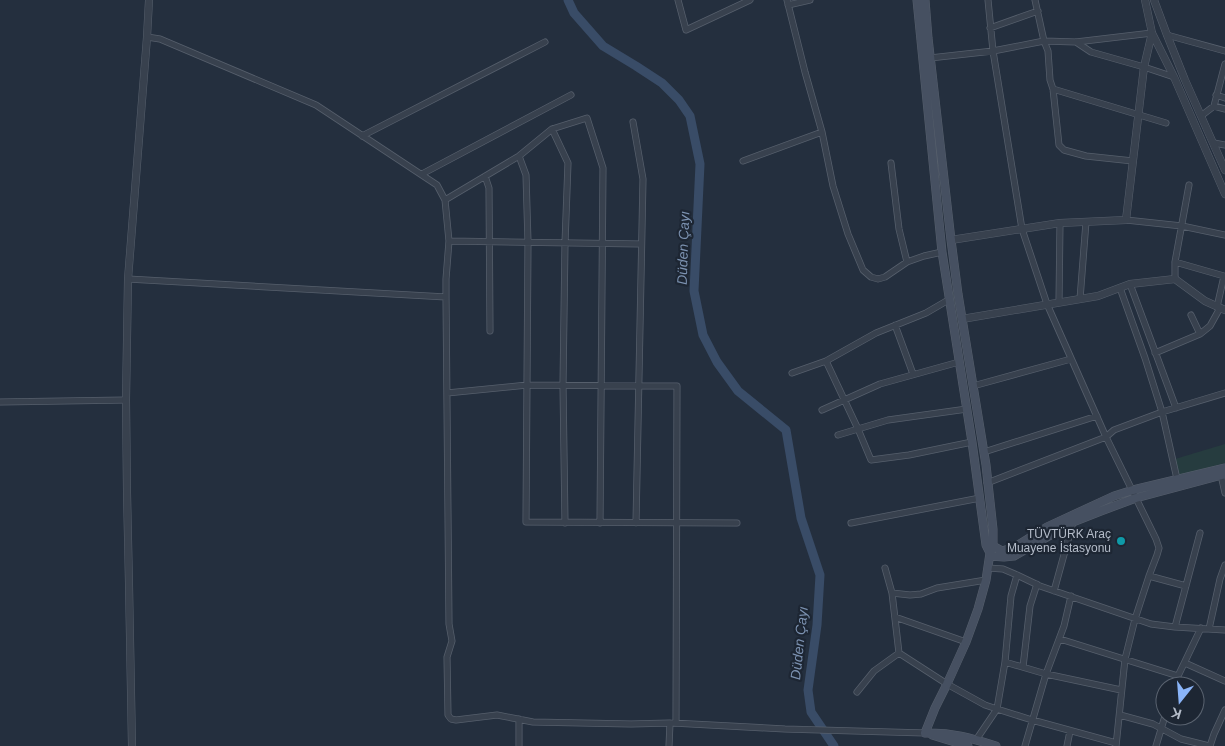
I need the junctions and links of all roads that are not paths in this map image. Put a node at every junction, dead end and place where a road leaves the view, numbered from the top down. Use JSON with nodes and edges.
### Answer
{"nodes":[{"id":1,"x":149,"y":0,"type":"edge"},
{"id":2,"x":678,"y":0,"type":"edge"},
{"id":3,"x":750,"y":0,"type":"edge"},
{"id":4,"x":810,"y":0,"type":"edge"},
{"id":5,"x":917,"y":0,"type":"edge"},
{"id":6,"x":925,"y":0,"type":"edge"},
{"id":7,"x":988,"y":0,"type":"edge"},
{"id":8,"x":1035,"y":0,"type":"edge"},
{"id":9,"x":1144,"y":0,"type":"edge"},
{"id":10,"x":1154,"y":0,"type":"edge"},
{"id":11,"x":788,"y":3,"type":"edge"},
{"id":12,"x":1038,"y":11,"type":"junction"},
{"id":13,"x":990,"y":28,"type":"junction"},
{"id":14,"x":1152,"y":33,"type":"junction"},
{"id":15,"x":1166,"y":35,"type":"junction"},
{"id":16,"x":147,"y":37,"type":"junction"},
{"id":17,"x":1044,"y":41,"type":"junction"},
{"id":18,"x":545,"y":42,"type":"dead end"},
{"id":19,"x":1076,"y":42,"type":"junction"},
{"id":20,"x":993,"y":51,"type":"junction"},
{"id":21,"x":1225,"y":51,"type":"edge"},
{"id":22,"x":930,"y":58,"type":"junction"},
{"id":23,"x":1225,"y":64,"type":"edge"},
{"id":24,"x":1144,"y":67,"type":"junction"},
{"id":25,"x":1174,"y":77,"type":"junction"},
{"id":26,"x":1053,"y":89,"type":"junction"},
{"id":27,"x":571,"y":94,"type":"dead end"},
{"id":28,"x":1216,"y":95,"type":"junction"},
{"id":29,"x":1225,"y":98,"type":"edge"},
{"id":30,"x":1214,"y":106,"type":"junction"},
{"id":31,"x":1225,"y":109,"type":"edge"},
{"id":32,"x":1139,"y":114,"type":"junction"},
{"id":33,"x":1201,"y":116,"type":"junction"},
{"id":34,"x":633,"y":122,"type":"dead end"},
{"id":35,"x":1166,"y":123,"type":"dead end"},
{"id":36,"x":552,"y":129,"type":"junction"},
{"id":37,"x":822,"y":132,"type":"junction"},
{"id":38,"x":362,"y":136,"type":"junction"},
{"id":39,"x":1214,"y":142,"type":"junction"},
{"id":40,"x":1225,"y":145,"type":"edge"},
{"id":41,"x":519,"y":156,"type":"junction"},
{"id":42,"x":743,"y":161,"type":"dead end"},
{"id":43,"x":1133,"y":161,"type":"junction"},
{"id":44,"x":891,"y":163,"type":"dead end"},
{"id":45,"x":1225,"y":170,"type":"edge"},
{"id":46,"x":422,"y":174,"type":"junction"},
{"id":47,"x":486,"y":176,"type":"junction"},
{"id":48,"x":1190,"y":185,"type":"dead end"},
{"id":49,"x":1225,"y":194,"type":"edge"},
{"id":50,"x":445,"y":200,"type":"junction"},
{"id":51,"x":1126,"y":220,"type":"junction"},
{"id":52,"x":1086,"y":222,"type":"junction"},
{"id":53,"x":1060,"y":223,"type":"junction"},
{"id":54,"x":1182,"y":226,"type":"junction"},
{"id":55,"x":1022,"y":229,"type":"junction"},
{"id":56,"x":1225,"y":235,"type":"edge"},
{"id":57,"x":951,"y":240,"type":"junction"},
{"id":58,"x":449,"y":241,"type":"junction"},
{"id":59,"x":489,"y":242,"type":"junction"},
{"id":60,"x":528,"y":242,"type":"junction"},
{"id":61,"x":565,"y":243,"type":"junction"},
{"id":62,"x":603,"y":244,"type":"junction"},
{"id":63,"x":641,"y":244,"type":"junction"},
{"id":64,"x":942,"y":252,"type":"junction"},
{"id":65,"x":907,"y":262,"type":"junction"},
{"id":66,"x":1175,"y":262,"type":"junction"},
{"id":67,"x":128,"y":279,"type":"junction"},
{"id":68,"x":1175,"y":279,"type":"junction"},
{"id":69,"x":1130,"y":284,"type":"junction"},
{"id":70,"x":1120,"y":288,"type":"junction"},
{"id":71,"x":446,"y":296,"type":"junction"},
{"id":72,"x":950,"y":299,"type":"junction"},
{"id":73,"x":1080,"y":299,"type":"junction"},
{"id":74,"x":1059,"y":302,"type":"junction"},
{"id":75,"x":1047,"y":304,"type":"junction"},
{"id":76,"x":1221,"y":308,"type":"edge"},
{"id":77,"x":1191,"y":315,"type":"dead end"},
{"id":78,"x":962,"y":319,"type":"junction"},
{"id":79,"x":895,"y":325,"type":"junction"},
{"id":80,"x":490,"y":331,"type":"dead end"},
{"id":81,"x":1200,"y":334,"type":"junction"},
{"id":82,"x":1155,"y":353,"type":"junction"},
{"id":83,"x":969,"y":359,"type":"junction"},
{"id":84,"x":1072,"y":359,"type":"junction"},
{"id":85,"x":826,"y":361,"type":"junction"},
{"id":86,"x":959,"y":362,"type":"junction"},
{"id":87,"x":792,"y":373,"type":"dead end"},
{"id":88,"x":913,"y":374,"type":"junction"},
{"id":89,"x":527,"y":385,"type":"junction"},
{"id":90,"x":563,"y":385,"type":"junction"},
{"id":91,"x":601,"y":385,"type":"junction"},
{"id":92,"x":639,"y":386,"type":"junction"},
{"id":93,"x":973,"y":386,"type":"junction"},
{"id":94,"x":1225,"y":393,"type":"edge"},
{"id":95,"x":447,"y":394,"type":"junction"},
{"id":96,"x":126,"y":400,"type":"junction"},
{"id":97,"x":844,"y":400,"type":"junction"},
{"id":98,"x":0,"y":402,"type":"edge"},
{"id":99,"x":1176,"y":408,"type":"junction"},
{"id":100,"x":967,"y":409,"type":"junction"},
{"id":101,"x":822,"y":410,"type":"dead end"},
{"id":102,"x":1162,"y":412,"type":"junction"},
{"id":103,"x":1097,"y":416,"type":"junction"},
{"id":104,"x":858,"y":428,"type":"junction"},
{"id":105,"x":838,"y":435,"type":"dead end"},
{"id":106,"x":1106,"y":437,"type":"junction"},
{"id":107,"x":972,"y":442,"type":"junction"},
{"id":108,"x":984,"y":452,"type":"junction"},
{"id":109,"x":1224,"y":472,"type":"edge"},
{"id":110,"x":1177,"y":479,"type":"junction"},
{"id":111,"x":987,"y":482,"type":"junction"},
{"id":112,"x":1132,"y":490,"type":"junction"},
{"id":113,"x":1225,"y":493,"type":"edge"},
{"id":114,"x":980,"y":498,"type":"junction"},
{"id":115,"x":1136,"y":498,"type":"junction"},
{"id":116,"x":1095,"y":504,"type":"junction"},
{"id":117,"x":1101,"y":511,"type":"junction"},
{"id":118,"x":1073,"y":522,"type":"junction"},
{"id":119,"x":565,"y":523,"type":"junction"},
{"id":120,"x":600,"y":523,"type":"junction"},
{"id":121,"x":636,"y":523,"type":"junction"},
{"id":122,"x":676,"y":523,"type":"junction"},
{"id":123,"x":737,"y":523,"type":"dead end"},
{"id":124,"x":851,"y":523,"type":"dead end"},
{"id":125,"x":1200,"y":533,"type":"dead end"},
{"id":126,"x":991,"y":553,"type":"junction"},
{"id":127,"x":1003,"y":554,"type":"junction"},
{"id":128,"x":1225,"y":565,"type":"edge"},
{"id":129,"x":885,"y":568,"type":"dead end"},
{"id":130,"x":988,"y":568,"type":"junction"},
{"id":131,"x":1003,"y":569,"type":"junction"},
{"id":132,"x":1017,"y":575,"type":"junction"},
{"id":133,"x":1149,"y":576,"type":"junction"},
{"id":134,"x":986,"y":580,"type":"junction"},
{"id":135,"x":1037,"y":584,"type":"junction"},
{"id":136,"x":1186,"y":586,"type":"junction"},
{"id":137,"x":1054,"y":591,"type":"junction"},
{"id":138,"x":892,"y":593,"type":"junction"},
{"id":139,"x":1071,"y":596,"type":"junction"},
{"id":140,"x":895,"y":617,"type":"junction"},
{"id":141,"x":1135,"y":619,"type":"junction"},
{"id":142,"x":1175,"y":627,"type":"junction"},
{"id":143,"x":1201,"y":628,"type":"junction"},
{"id":144,"x":1209,"y":629,"type":"junction"},
{"id":145,"x":1225,"y":630,"type":"edge"},
{"id":146,"x":1060,"y":640,"type":"junction"},
{"id":147,"x":966,"y":642,"type":"junction"},
{"id":148,"x":899,"y":653,"type":"junction"},
{"id":149,"x":1125,"y":659,"type":"junction"},
{"id":150,"x":1005,"y":662,"type":"junction"},
{"id":151,"x":1185,"y":663,"type":"junction"},
{"id":152,"x":1022,"y":667,"type":"junction"},
{"id":153,"x":1046,"y":674,"type":"junction"},
{"id":154,"x":1178,"y":676,"type":"joint"},
{"id":155,"x":1225,"y":680,"type":"edge"},
{"id":156,"x":947,"y":684,"type":"junction"},
{"id":157,"x":1121,"y":690,"type":"junction"},
{"id":158,"x":857,"y":692,"type":"dead end"},
{"id":159,"x":997,"y":710,"type":"junction"},
{"id":160,"x":1225,"y":710,"type":"edge"},
{"id":161,"x":1120,"y":714,"type":"junction"},
{"id":162,"x":519,"y":719,"type":"junction"},
{"id":163,"x":1032,"y":720,"type":"junction"},
{"id":164,"x":673,"y":723,"type":"junction"},
{"id":165,"x":1162,"y":726,"type":"edge"},
{"id":166,"x":1161,"y":729,"type":"junction"},
{"id":167,"x":1070,"y":730,"type":"junction"},
{"id":168,"x":925,"y":734,"type":"junction"},
{"id":169,"x":1181,"y":739,"type":"junction"},
{"id":170,"x":976,"y":740,"type":"junction"},
{"id":171,"x":1116,"y":744,"type":"edge"},
{"id":172,"x":132,"y":746,"type":"edge"},
{"id":173,"x":519,"y":746,"type":"edge"},
{"id":174,"x":670,"y":746,"type":"edge"},
{"id":175,"x":968,"y":746,"type":"edge"},
{"id":176,"x":996,"y":746,"type":"edge"},
{"id":177,"x":1024,"y":746,"type":"edge"},
{"id":178,"x":1067,"y":746,"type":"edge"},
{"id":179,"x":1156,"y":746,"type":"edge"},
{"id":180,"x":1179,"y":746,"type":"edge"},
{"id":181,"x":1209,"y":746,"type":"edge"}],
"edges":[{"from":1,"to":16,"type":"street"},
{"from":2,"to":3,"type":"street"},
{"from":4,"to":11,"type":"street"},
{"from":5,"to":64,"type":"main road"},
{"from":6,"to":22,"type":"main road"},
{"from":7,"to":13,"type":"street"},
{"from":8,"to":12,"type":"street"},
{"from":9,"to":14,"type":"street"},
{"from":10,"to":15,"type":"street"},
{"from":11,"to":37,"type":"street"},
{"from":12,"to":13,"type":"street"},
{"from":12,"to":17,"type":"street"},
{"from":13,"to":20,"type":"street"},
{"from":14,"to":19,"type":"street"},
{"from":14,"to":24,"type":"street"},
{"from":14,"to":25,"type":"street"},
{"from":15,"to":21,"type":"street"},
{"from":15,"to":33,"type":"street"},
{"from":16,"to":38,"type":"street"},
{"from":16,"to":67,"type":"street"},
{"from":17,"to":19,"type":"street"},
{"from":17,"to":20,"type":"street"},
{"from":17,"to":26,"type":"street"},
{"from":18,"to":38,"type":"street"},
{"from":19,"to":24,"type":"street"},
{"from":20,"to":22,"type":"street"},
{"from":20,"to":55,"type":"street"},
{"from":22,"to":57,"type":"main road"},
{"from":23,"to":28,"type":"street"},
{"from":24,"to":25,"type":"street"},
{"from":24,"to":32,"type":"street"},
{"from":25,"to":49,"type":"street"},
{"from":26,"to":32,"type":"street"},
{"from":26,"to":43,"type":"street"},
{"from":27,"to":46,"type":"street"},
{"from":28,"to":29,"type":"street"},
{"from":28,"to":30,"type":"street"},
{"from":30,"to":31,"type":"street"},
{"from":30,"to":33,"type":"street"},
{"from":32,"to":35,"type":"street"},
{"from":32,"to":43,"type":"street"},
{"from":33,"to":39,"type":"street"},
{"from":34,"to":63,"type":"street"},
{"from":36,"to":41,"type":"street"},
{"from":36,"to":61,"type":"street"},
{"from":36,"to":62,"type":"street"},
{"from":37,"to":42,"type":"street"},
{"from":37,"to":65,"type":"street"},
{"from":38,"to":46,"type":"street"},
{"from":39,"to":40,"type":"street"},
{"from":39,"to":45,"type":"street"},
{"from":41,"to":47,"type":"street"},
{"from":41,"to":60,"type":"street"},
{"from":43,"to":51,"type":"street"},
{"from":44,"to":65,"type":"street"},
{"from":46,"to":50,"type":"street"},
{"from":47,"to":50,"type":"street"},
{"from":47,"to":59,"type":"street"},
{"from":48,"to":54,"type":"street"},
{"from":50,"to":58,"type":"street"},
{"from":51,"to":52,"type":"street"},
{"from":51,"to":54,"type":"street"},
{"from":52,"to":53,"type":"street"},
{"from":52,"to":73,"type":"street"},
{"from":53,"to":55,"type":"street"},
{"from":53,"to":74,"type":"street"},
{"from":54,"to":56,"type":"street"},
{"from":54,"to":66,"type":"street"},
{"from":55,"to":57,"type":"street"},
{"from":55,"to":75,"type":"street"},
{"from":57,"to":78,"type":"main road"},
{"from":58,"to":59,"type":"street"},
{"from":58,"to":71,"type":"street"},
{"from":59,"to":60,"type":"street"},
{"from":59,"to":80,"type":"street"},
{"from":60,"to":61,"type":"street"},
{"from":60,"to":89,"type":"street"},
{"from":61,"to":62,"type":"street"},
{"from":61,"to":90,"type":"street"},
{"from":62,"to":63,"type":"street"},
{"from":62,"to":91,"type":"street"},
{"from":63,"to":92,"type":"street"},
{"from":64,"to":65,"type":"street"},
{"from":64,"to":72,"type":"main road"},
{"from":66,"to":68,"type":"street"},
{"from":66,"to":76,"type":"street"},
{"from":67,"to":71,"type":"street"},
{"from":67,"to":96,"type":"street"},
{"from":68,"to":69,"type":"street"},
{"from":68,"to":76,"type":"street"},
{"from":69,"to":70,"type":"street"},
{"from":69,"to":82,"type":"street"},
{"from":70,"to":73,"type":"street"},
{"from":70,"to":102,"type":"street"},
{"from":71,"to":95,"type":"street"},
{"from":72,"to":79,"type":"street"},
{"from":72,"to":86,"type":"main road"},
{"from":73,"to":74,"type":"street"},
{"from":74,"to":75,"type":"street"},
{"from":75,"to":78,"type":"street"},
{"from":75,"to":84,"type":"street"},
{"from":76,"to":81,"type":"street"},
{"from":77,"to":81,"type":"street"},
{"from":78,"to":83,"type":"main road"},
{"from":79,"to":85,"type":"street"},
{"from":79,"to":88,"type":"street"},
{"from":81,"to":82,"type":"street"},
{"from":82,"to":99,"type":"street"},
{"from":83,"to":86,"type":"street"},
{"from":83,"to":93,"type":"main road"},
{"from":84,"to":93,"type":"street"},
{"from":84,"to":103,"type":"street"},
{"from":85,"to":87,"type":"street"},
{"from":85,"to":97,"type":"street"},
{"from":86,"to":88,"type":"street"},
{"from":86,"to":100,"type":"main road"},
{"from":88,"to":97,"type":"street"},
{"from":89,"to":90,"type":"street"},
{"from":89,"to":95,"type":"street"},
{"from":89,"to":119,"type":"street"},
{"from":90,"to":91,"type":"street"},
{"from":90,"to":119,"type":"street"},
{"from":91,"to":92,"type":"street"},
{"from":91,"to":120,"type":"street"},
{"from":92,"to":121,"type":"street"},
{"from":92,"to":122,"type":"street"},
{"from":93,"to":108,"type":"main road"},
{"from":94,"to":99,"type":"street"},
{"from":95,"to":162,"type":"street"},
{"from":96,"to":98,"type":"street"},
{"from":96,"to":172,"type":"street"},
{"from":97,"to":101,"type":"street"},
{"from":97,"to":104,"type":"street"},
{"from":99,"to":102,"type":"street"},
{"from":100,"to":104,"type":"street"},
{"from":100,"to":107,"type":"main road"},
{"from":102,"to":106,"type":"street"},
{"from":102,"to":110,"type":"street"},
{"from":103,"to":106,"type":"street"},
{"from":103,"to":108,"type":"street"},
{"from":104,"to":105,"type":"street"},
{"from":104,"to":107,"type":"street"},
{"from":106,"to":111,"type":"street"},
{"from":106,"to":112,"type":"street"},
{"from":107,"to":114,"type":"main road"},
{"from":108,"to":111,"type":"main road"},
{"from":109,"to":110,"type":"main road"},
{"from":109,"to":113,"type":"street"},
{"from":109,"to":115,"type":"main road"},
{"from":110,"to":112,"type":"main road"},
{"from":111,"to":126,"type":"main road"},
{"from":112,"to":115,"type":"street"},
{"from":112,"to":116,"type":"main road"},
{"from":114,"to":124,"type":"street"},
{"from":114,"to":126,"type":"main road"},
{"from":115,"to":117,"type":"main road"},
{"from":115,"to":133,"type":"street"},
{"from":116,"to":117,"type":"street"},
{"from":116,"to":127,"type":"main road"},
{"from":117,"to":118,"type":"main road"},
{"from":118,"to":127,"type":"main road"},
{"from":118,"to":137,"type":"street"},
{"from":119,"to":120,"type":"street"},
{"from":120,"to":121,"type":"street"},
{"from":121,"to":122,"type":"street"},
{"from":122,"to":123,"type":"street"},
{"from":122,"to":164,"type":"street"},
{"from":125,"to":136,"type":"street"},
{"from":126,"to":127,"type":"main road"},
{"from":126,"to":130,"type":"main road"},
{"from":127,"to":131,"type":"street"},
{"from":128,"to":144,"type":"street"},
{"from":129,"to":138,"type":"street"},
{"from":130,"to":131,"type":"street"},
{"from":130,"to":134,"type":"main road"},
{"from":131,"to":132,"type":"street"},
{"from":132,"to":135,"type":"street"},
{"from":132,"to":150,"type":"street"},
{"from":133,"to":136,"type":"street"},
{"from":133,"to":141,"type":"street"},
{"from":134,"to":138,"type":"street"},
{"from":134,"to":147,"type":"main road"},
{"from":135,"to":137,"type":"street"},
{"from":135,"to":152,"type":"street"},
{"from":136,"to":142,"type":"street"},
{"from":137,"to":139,"type":"street"},
{"from":138,"to":140,"type":"street"},
{"from":139,"to":141,"type":"street"},
{"from":139,"to":146,"type":"street"},
{"from":140,"to":147,"type":"street"},
{"from":140,"to":148,"type":"street"},
{"from":141,"to":142,"type":"street"},
{"from":141,"to":149,"type":"street"},
{"from":142,"to":143,"type":"street"},
{"from":143,"to":144,"type":"street"},
{"from":143,"to":151,"type":"street"},
{"from":144,"to":145,"type":"street"},
{"from":146,"to":149,"type":"street"},
{"from":146,"to":153,"type":"street"},
{"from":147,"to":156,"type":"main road"},
{"from":148,"to":156,"type":"street"},
{"from":148,"to":158,"type":"street"},
{"from":149,"to":154,"type":"street"},
{"from":149,"to":157,"type":"street"},
{"from":150,"to":152,"type":"street"},
{"from":150,"to":159,"type":"street"},
{"from":151,"to":154,"type":"street"},
{"from":151,"to":155,"type":"street"},
{"from":152,"to":153,"type":"street"},
{"from":153,"to":157,"type":"street"},
{"from":153,"to":163,"type":"street"},
{"from":156,"to":159,"type":"street"},
{"from":156,"to":168,"type":"main road"},
{"from":157,"to":161,"type":"street"},
{"from":159,"to":163,"type":"street"},
{"from":159,"to":170,"type":"street"},
{"from":160,"to":181,"type":"street"},
{"from":161,"to":166,"type":"street"},
{"from":161,"to":171,"type":"street"},
{"from":162,"to":164,"type":"street"},
{"from":162,"to":173,"type":"street"},
{"from":163,"to":167,"type":"street"},
{"from":163,"to":177,"type":"street"},
{"from":164,"to":168,"type":"street"},
{"from":164,"to":174,"type":"street"},
{"from":165,"to":166,"type":"street"},
{"from":166,"to":169,"type":"street"},
{"from":166,"to":179,"type":"street"},
{"from":167,"to":171,"type":"street"},
{"from":167,"to":178,"type":"street"},
{"from":168,"to":170,"type":"main road"},
{"from":168,"to":175,"type":"main road"},
{"from":169,"to":180,"type":"street"},
{"from":169,"to":181,"type":"street"},
{"from":170,"to":176,"type":"main road"}]}
